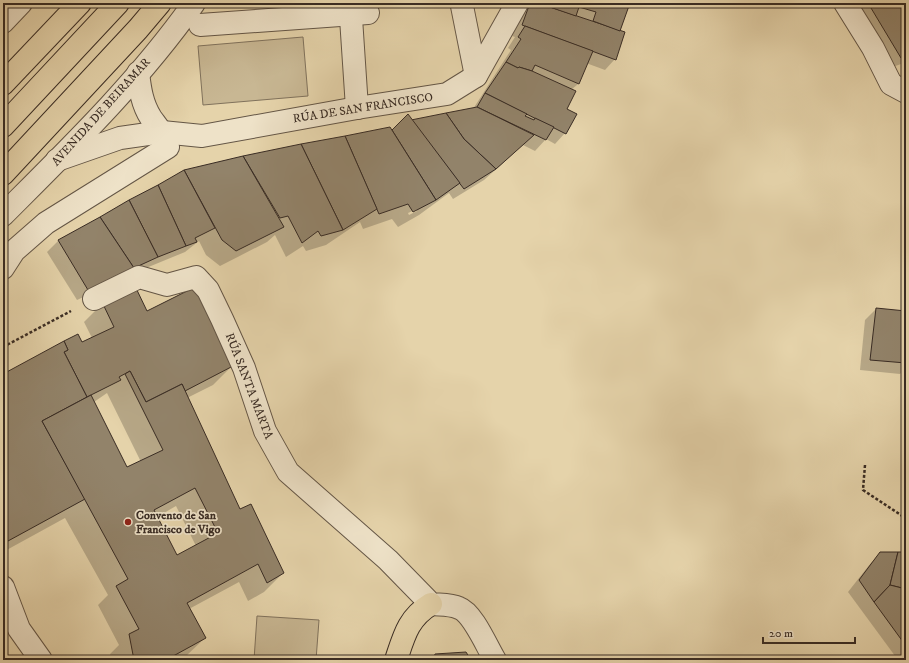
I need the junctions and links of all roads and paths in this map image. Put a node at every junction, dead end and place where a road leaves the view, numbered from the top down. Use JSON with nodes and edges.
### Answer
{"nodes":[{"id":1,"x":21,"y":3,"type":"edge"},
{"id":2,"x":80,"y":3,"type":"edge"},
{"id":3,"x":118,"y":3,"type":"edge"},
{"id":4,"x":160,"y":3,"type":"edge"},
{"id":5,"x":194,"y":3,"type":"edge"},
{"id":6,"x":517,"y":3,"type":"edge"},
{"id":7,"x":845,"y":3,"type":"edge"},
{"id":8,"x":462,"y":6,"type":"dead end"},
{"id":9,"x":356,"y":10,"type":"edge"},
{"id":10,"x":3,"y":22,"type":"edge"},
{"id":11,"x":200,"y":25,"type":"dead end"},
{"id":12,"x":138,"y":73,"type":"junction"},
{"id":13,"x":476,"y":76,"type":"junction"},
{"id":14,"x":3,"y":84,"type":"edge"},
{"id":15,"x":906,"y":92,"type":"edge"},
{"id":16,"x":357,"y":108,"type":"junction"},
{"id":17,"x":3,"y":126,"type":"edge"},
{"id":18,"x":162,"y":132,"type":"junction"},
{"id":19,"x":58,"y":160,"type":"junction"},
{"id":20,"x":3,"y":174,"type":"edge"},
{"id":21,"x":3,"y":216,"type":"edge"},
{"id":22,"x":3,"y":268,"type":"edge"},
{"id":23,"x":94,"y":299,"type":"joint"},
{"id":24,"x":3,"y":347,"type":"edge"},
{"id":25,"x":865,"y":464,"type":"dead end"},
{"id":26,"x":906,"y":521,"type":"edge"},
{"id":27,"x":3,"y":586,"type":"edge"},
{"id":28,"x":431,"y":604,"type":"junction"},
{"id":29,"x":41,"y":660,"type":"edge"},
{"id":30,"x":396,"y":660,"type":"edge"},
{"id":31,"x":495,"y":660,"type":"edge"}],
"edges":[{"from":1,"to":10,"type":"street"},
{"from":2,"to":14,"type":"main road"},
{"from":3,"to":17,"type":"main road"},
{"from":4,"to":20,"type":"main road"},
{"from":5,"to":12,"type":"street","name":"AVENIDA DE BEIRAMAR"},
{"from":6,"to":13,"type":"street","name":"RÚA DE SAN FRANCISCO"},
{"from":7,"to":15,"type":"street"},
{"from":8,"to":13,"type":"street"},
{"from":9,"to":11,"type":"street"},
{"from":9,"to":16,"type":"street"},
{"from":12,"to":18,"type":"street"},
{"from":12,"to":19,"type":"street","name":"AVENIDA DE BEIRAMAR"},
{"from":13,"to":16,"type":"street","name":"RÚA DE SAN FRANCISCO"},
{"from":16,"to":18,"type":"street","name":"RÚA DE SAN FRANCISCO"},
{"from":18,"to":19,"type":"street","name":"RÚA DE SAN FRANCISCO"},
{"from":18,"to":22,"type":"street"},
{"from":19,"to":21,"type":"street","name":"AVENIDA DE BEIRAMAR"},
{"from":23,"to":24,"type":"path"},
{"from":23,"to":28,"type":"street","name":"RÚA SANTA MARTA"},
{"from":25,"to":26,"type":"path"},
{"from":27,"to":29,"type":"street"},
{"from":28,"to":30,"type":"main road"},
{"from":28,"to":31,"type":"street"}]}
